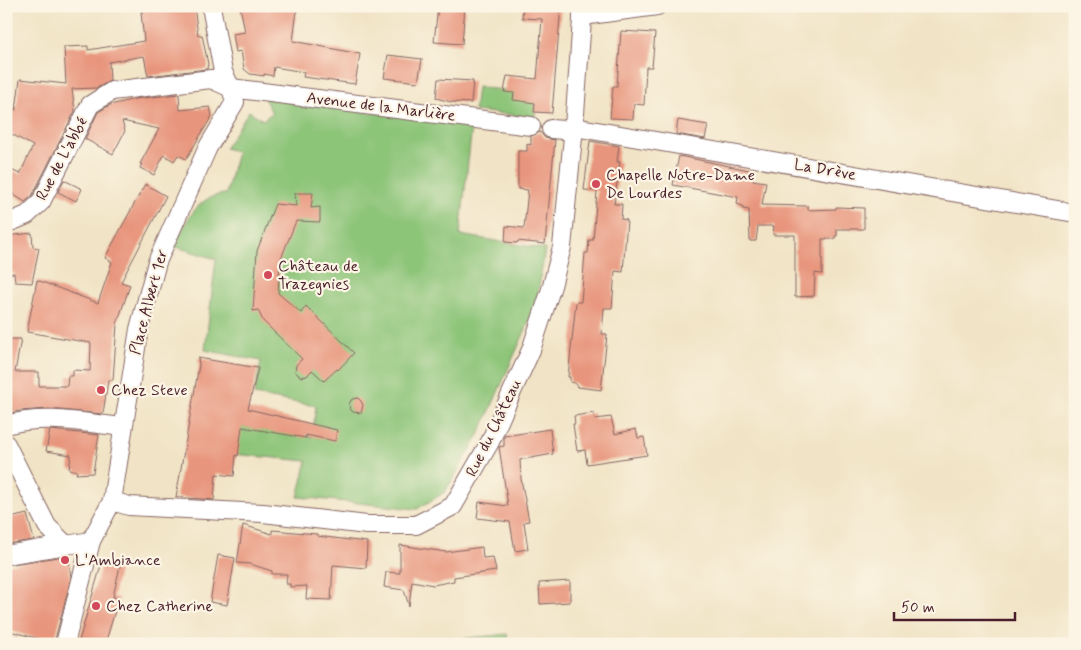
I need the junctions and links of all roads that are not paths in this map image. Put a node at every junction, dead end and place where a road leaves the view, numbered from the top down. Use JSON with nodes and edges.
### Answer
{"nodes":[{"id":1,"x":211,"y":6,"type":"edge"},
{"id":2,"x":657,"y":6,"type":"edge"},
{"id":3,"x":583,"y":11,"type":"edge"},
{"id":4,"x":231,"y":88,"type":"junction"},
{"id":5,"x":531,"y":126,"type":"dead end"},
{"id":6,"x":574,"y":127,"type":"junction"},
{"id":7,"x":551,"y":129,"type":"dead end"},
{"id":8,"x":1075,"y":212,"type":"edge"},
{"id":9,"x":6,"y":222,"type":"edge"},
{"id":10,"x":6,"y":425,"type":"edge"},
{"id":11,"x":122,"y":427,"type":"junction"},
{"id":12,"x":6,"y":444,"type":"edge"},
{"id":13,"x":112,"y":502,"type":"junction"},
{"id":14,"x":91,"y":541,"type":"junction"},
{"id":15,"x":66,"y":545,"type":"junction"},
{"id":16,"x":6,"y":555,"type":"edge"},
{"id":17,"x":66,"y":644,"type":"edge"}],
"edges":[{"from":1,"to":4,"type":"street"},
{"from":2,"to":3,"type":"street"},
{"from":3,"to":6,"type":"street","name":"Rue du Château"},
{"from":4,"to":5,"type":"street","name":"Avenue de la Marlière"},
{"from":4,"to":9,"type":"street","name":"Rue de L'abbé"},
{"from":4,"to":11,"type":"street","name":"Place Albert 1er"},
{"from":6,"to":7,"type":"street"},
{"from":6,"to":8,"type":"street","name":"La Drève"},
{"from":6,"to":13,"type":"street","name":"Rue du Château"},
{"from":10,"to":11,"type":"street"},
{"from":11,"to":13,"type":"street","name":"Place Albert 1er"},
{"from":12,"to":15,"type":"street"},
{"from":13,"to":14,"type":"street"},
{"from":14,"to":15,"type":"street"},
{"from":14,"to":17,"type":"street"},
{"from":15,"to":16,"type":"street"}]}
